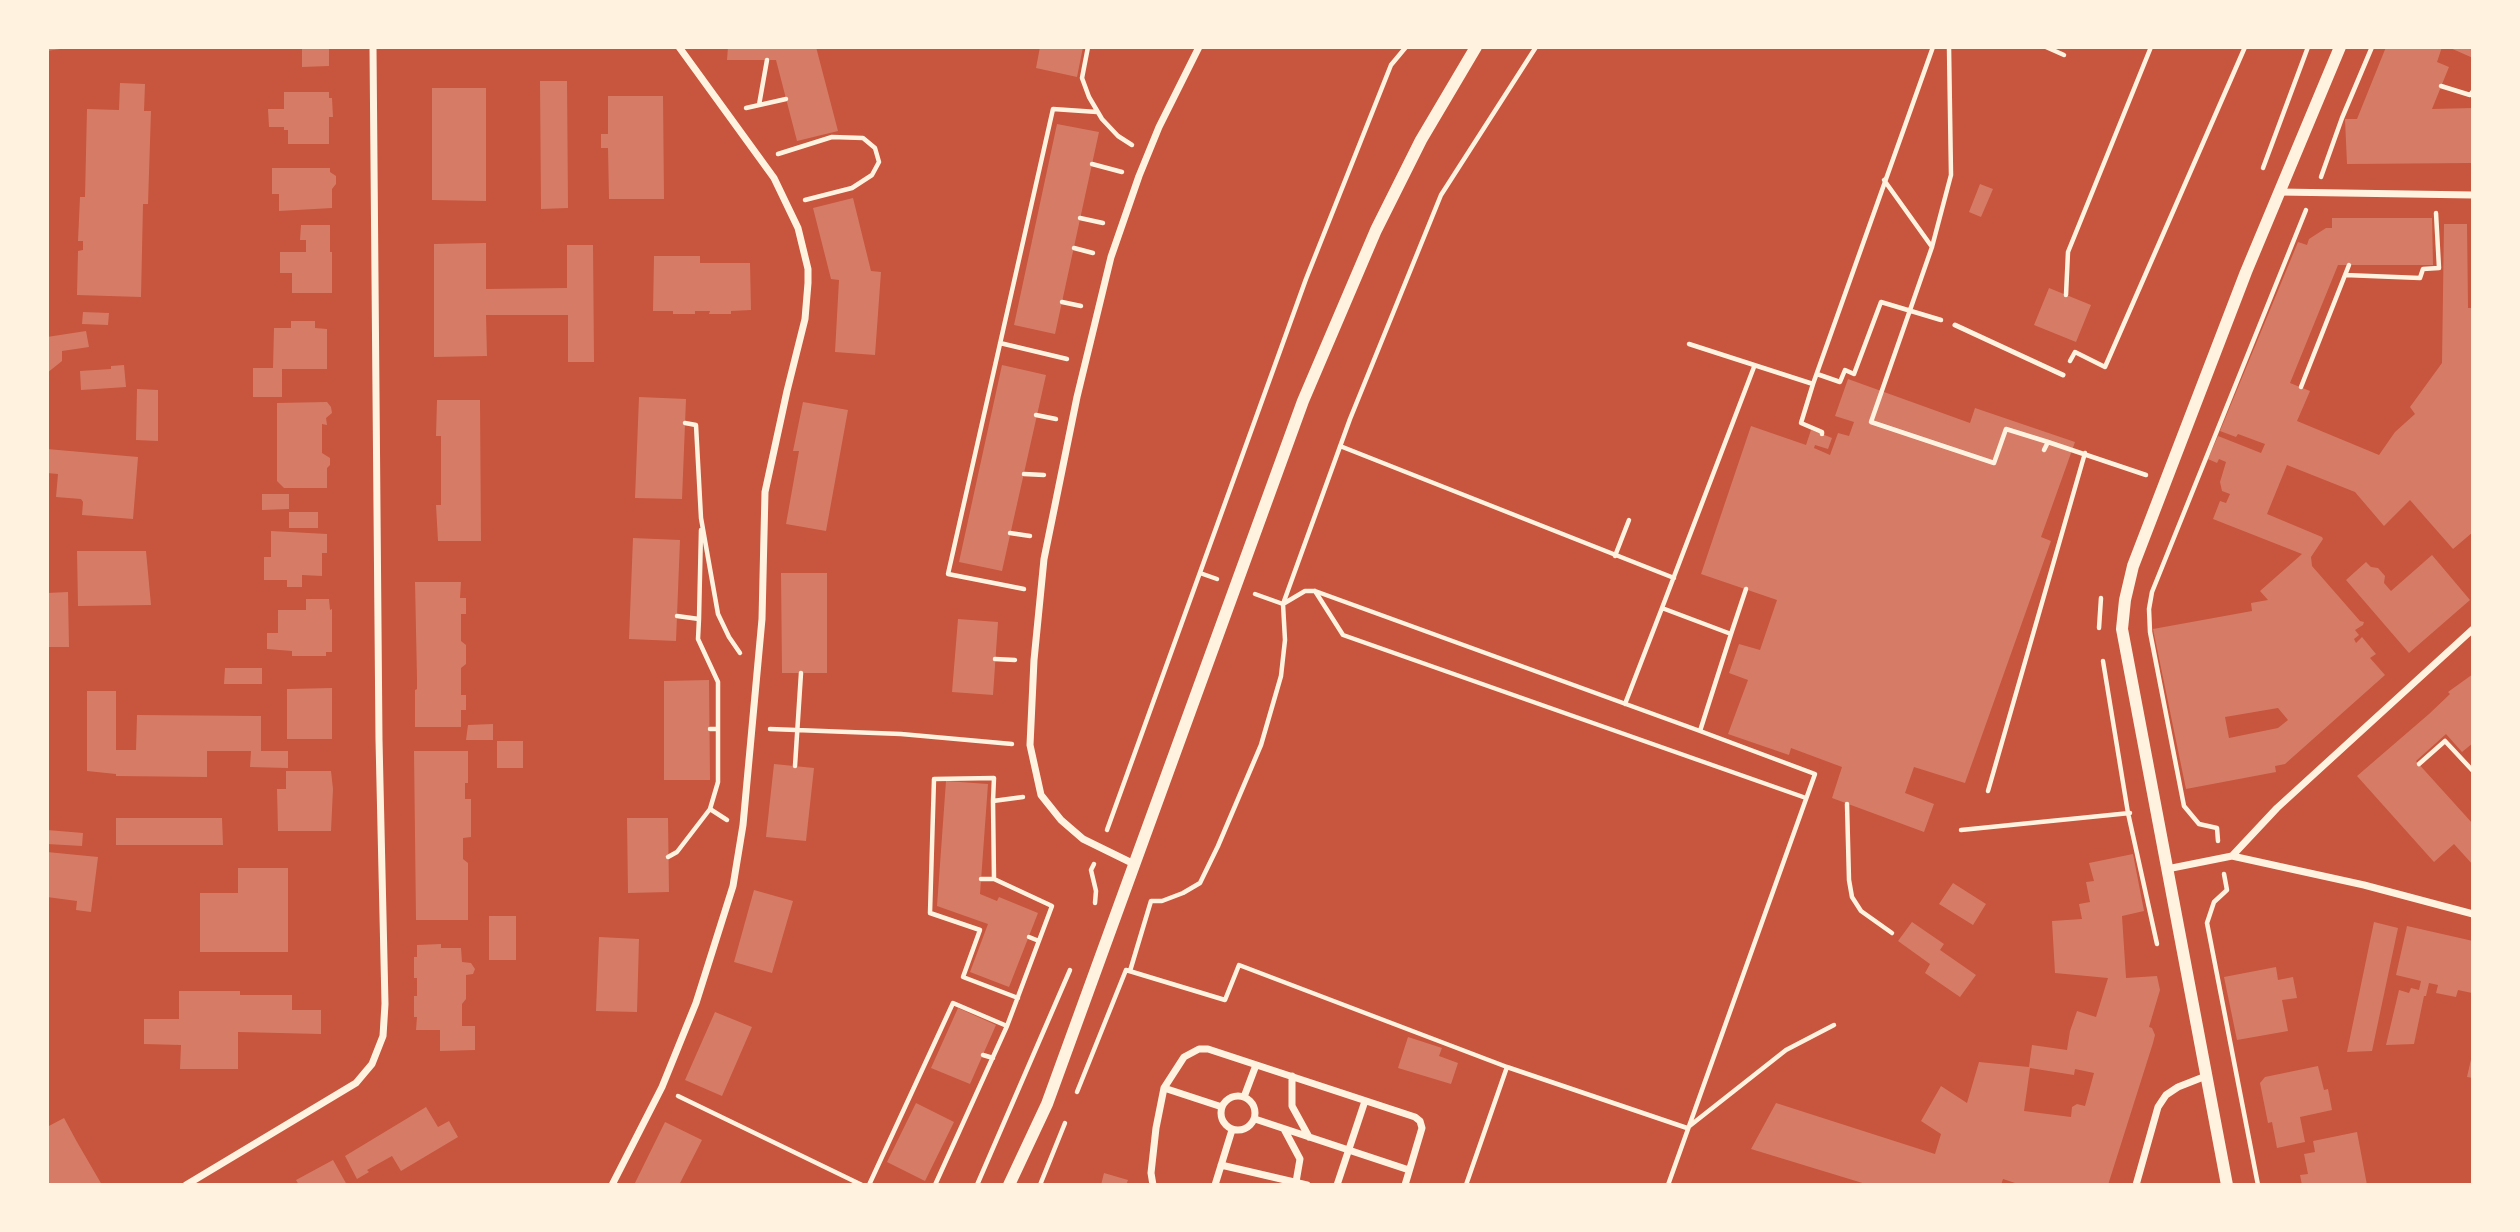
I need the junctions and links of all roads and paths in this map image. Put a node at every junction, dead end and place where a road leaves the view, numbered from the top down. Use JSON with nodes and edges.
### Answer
{"nodes":[{"id":1,"x":373,"y":47,"type":"edge"},
{"id":2,"x":679,"y":47,"type":"edge"},
{"id":3,"x":1088,"y":47,"type":"edge"},
{"id":4,"x":1199,"y":47,"type":"edge"},
{"id":5,"x":1406,"y":47,"type":"edge"},
{"id":6,"x":1475,"y":47,"type":"edge"},
{"id":7,"x":1536,"y":47,"type":"edge"},
{"id":8,"x":1933,"y":47,"type":"edge"},
{"id":9,"x":1949,"y":47,"type":"edge"},
{"id":10,"x":2046,"y":47,"type":"edge"},
{"id":11,"x":2151,"y":47,"type":"edge"},
{"id":12,"x":2245,"y":47,"type":"edge"},
{"id":13,"x":2308,"y":47,"type":"edge"},
{"id":14,"x":2340,"y":47,"type":"edge"},
{"id":15,"x":2372,"y":47,"type":"edge"},
{"id":16,"x":2064,"y":55,"type":"dead end"},
{"id":17,"x":767,"y":60,"type":"dead end"},
{"id":18,"x":2441,"y":86,"type":"dead end"},
{"id":19,"x":2473,"y":91,"type":"edge"},
{"id":20,"x":786,"y":99,"type":"dead end"},
{"id":21,"x":759,"y":105,"type":"junction"},
{"id":22,"x":1097,"y":112,"type":"junction"},
{"id":23,"x":726,"y":113,"type":"junction"},
{"id":24,"x":1149,"y":152,"type":"junction"},
{"id":25,"x":761,"y":159,"type":"junction"},
{"id":26,"x":1092,"y":164,"type":"dead end"},
{"id":27,"x":1139,"y":176,"type":"junction"},
{"id":28,"x":2260,"y":177,"type":"dead end"},
{"id":29,"x":1884,"y":180,"type":"junction"},
{"id":30,"x":2319,"y":182,"type":"dead end"},
{"id":31,"x":2279,"y":192,"type":"junction"},
{"id":32,"x":2436,"y":194,"type":"junction"},
{"id":33,"x":2473,"y":195,"type":"edge"},
{"id":34,"x":788,"y":205,"type":"junction"},
{"id":35,"x":2306,"y":210,"type":"dead end"},
{"id":36,"x":1932,"y":247,"type":"junction"},
{"id":37,"x":2349,"y":265,"type":"dead end"},
{"id":38,"x":2345,"y":275,"type":"junction"},
{"id":39,"x":2066,"y":295,"type":"dead end"},
{"id":40,"x":1911,"y":310,"type":"junction"},
{"id":41,"x":1955,"y":325,"type":"joint"},
{"id":42,"x":1000,"y":343,"type":"junction"},
{"id":43,"x":1689,"y":344,"type":"dead end"},
{"id":44,"x":1085,"y":364,"type":"junction"},
{"id":45,"x":1754,"y":367,"type":"junction"},
{"id":46,"x":1817,"y":374,"type":"junction"},
{"id":47,"x":2063,"y":375,"type":"joint"},
{"id":48,"x":1813,"y":384,"type":"junction"},
{"id":49,"x":2301,"y":387,"type":"dead end"},
{"id":50,"x":685,"y":423,"type":"dead end"},
{"id":51,"x":1822,"y":434,"type":"dead end"},
{"id":52,"x":2048,"y":442,"type":"junction"},
{"id":53,"x":1340,"y":446,"type":"junction"},
{"id":54,"x":2044,"y":450,"type":"dead end"},
{"id":55,"x":2085,"y":453,"type":"junction"},
{"id":56,"x":2150,"y":476,"type":"dead end"},
{"id":57,"x":701,"y":518,"type":"junction"},
{"id":58,"x":1629,"y":520,"type":"dead end"},
{"id":59,"x":1615,"y":556,"type":"junction"},
{"id":60,"x":1674,"y":578,"type":"junction"},
{"id":61,"x":1234,"y":586,"type":"junction"},
{"id":62,"x":1746,"y":589,"type":"dead end"},
{"id":63,"x":1315,"y":591,"type":"junction"},
{"id":64,"x":1041,"y":593,"type":"junction"},
{"id":65,"x":2101,"y":595,"type":"dead end"},
{"id":66,"x":1283,"y":604,"type":"junction"},
{"id":67,"x":1662,"y":608,"type":"junction"},
{"id":68,"x":677,"y":616,"type":"dead end"},
{"id":69,"x":699,"y":619,"type":"junction"},
{"id":70,"x":2473,"y":629,"type":"edge"},
{"id":71,"x":1731,"y":634,"type":"junction"},
{"id":72,"x":2100,"y":634,"type":"dead end"},
{"id":73,"x":2103,"y":660,"type":"dead end"},
{"id":74,"x":757,"y":661,"type":"junction"},
{"id":75,"x":801,"y":673,"type":"dead end"},
{"id":76,"x":1625,"y":704,"type":"junction"},
{"id":77,"x":710,"y":729,"type":"dead end"},
{"id":78,"x":718,"y":729,"type":"junction"},
{"id":79,"x":751,"y":729,"type":"junction"},
{"id":80,"x":798,"y":731,"type":"junction"},
{"id":81,"x":1700,"y":731,"type":"junction"},
{"id":82,"x":1030,"y":745,"type":"junction"},
{"id":83,"x":2419,"y":764,"type":"dead end"},
{"id":84,"x":794,"y":766,"type":"dead end"},
{"id":85,"x":2473,"y":771,"type":"edge"},
{"id":86,"x":1988,"y":791,"type":"dead end"},
{"id":87,"x":1041,"y":795,"type":"junction"},
{"id":88,"x":1806,"y":798,"type":"junction"},
{"id":89,"x":993,"y":801,"type":"junction"},
{"id":90,"x":1847,"y":804,"type":"dead end"},
{"id":91,"x":2155,"y":811,"type":"junction"},
{"id":92,"x":2128,"y":813,"type":"junction"},
{"id":93,"x":2217,"y":828,"type":"dead end"},
{"id":94,"x":1961,"y":830,"type":"dead end"},
{"id":95,"x":1101,"y":847,"type":"junction"},
{"id":96,"x":2232,"y":856,"type":"junction"},
{"id":97,"x":668,"y":857,"type":"dead end"},
{"id":98,"x":1134,"y":864,"type":"junction"},
{"id":99,"x":2166,"y":869,"type":"junction"},
{"id":100,"x":981,"y":879,"type":"dead end"},
{"id":101,"x":994,"y":879,"type":"junction"},
{"id":102,"x":2227,"y":890,"type":"dead end"},
{"id":103,"x":2473,"y":914,"type":"edge"},
{"id":104,"x":1094,"y":915,"type":"dead end"},
{"id":105,"x":1892,"y":933,"type":"dead end"},
{"id":106,"x":1029,"y":937,"type":"dead end"},
{"id":107,"x":1039,"y":941,"type":"junction"},
{"id":108,"x":2158,"y":947,"type":"dead end"},
{"id":109,"x":1072,"y":966,"type":"dead end"},
{"id":110,"x":1130,"y":971,"type":"junction"},
{"id":111,"x":1018,"y":998,"type":"junction"},
{"id":112,"x":1834,"y":1024,"type":"dead end"},
{"id":113,"x":1007,"y":1026,"type":"junction"},
{"id":114,"x":982,"y":1055,"type":"dead end"},
{"id":115,"x":993,"y":1058,"type":"junction"},
{"id":116,"x":1256,"y":1065,"type":"junction"},
{"id":117,"x":1507,"y":1067,"type":"junction"},
{"id":118,"x":1292,"y":1076,"type":"junction"},
{"id":119,"x":2206,"y":1076,"type":"junction"},
{"id":120,"x":662,"y":1087,"type":"junction"},
{"id":121,"x":1164,"y":1088,"type":"junction"},
{"id":122,"x":1075,"y":1096,"type":"dead end"},
{"id":123,"x":1244,"y":1097,"type":"junction"},
{"id":124,"x":1365,"y":1101,"type":"junction"},
{"id":125,"x":1222,"y":1107,"type":"junction"},
{"id":126,"x":1255,"y":1119,"type":"junction"},
{"id":127,"x":1065,"y":1122,"type":"dead end"},
{"id":128,"x":1688,"y":1128,"type":"junction"},
{"id":129,"x":1283,"y":1129,"type":"junction"},
{"id":130,"x":1232,"y":1130,"type":"junction"},
{"id":131,"x":1309,"y":1138,"type":"junction"},
{"id":132,"x":1349,"y":1150,"type":"junction"},
{"id":133,"x":939,"y":1152,"type":"dead end"},
{"id":134,"x":948,"y":1156,"type":"junction"},
{"id":135,"x":1221,"y":1166,"type":"junction"},
{"id":136,"x":1409,"y":1170,"type":"junction"},
{"id":137,"x":1296,"y":1182,"type":"junction"},
{"id":138,"x":186,"y":1185,"type":"edge"},
{"id":139,"x":612,"y":1185,"type":"edge"},
{"id":140,"x":862,"y":1185,"type":"edge"},
{"id":141,"x":869,"y":1185,"type":"edge"},
{"id":142,"x":935,"y":1185,"type":"edge"},
{"id":143,"x":978,"y":1185,"type":"edge"},
{"id":144,"x":1009,"y":1185,"type":"edge"},
{"id":145,"x":1040,"y":1185,"type":"edge"},
{"id":146,"x":1153,"y":1185,"type":"edge"},
{"id":147,"x":1215,"y":1185,"type":"edge"},
{"id":148,"x":1307,"y":1185,"type":"edge"},
{"id":149,"x":1337,"y":1185,"type":"edge"},
{"id":150,"x":1405,"y":1185,"type":"edge"},
{"id":151,"x":1466,"y":1185,"type":"edge"},
{"id":152,"x":1668,"y":1185,"type":"edge"},
{"id":153,"x":2136,"y":1185,"type":"edge"},
{"id":154,"x":2227,"y":1185,"type":"edge"},
{"id":155,"x":2258,"y":1185,"type":"edge"}],
"edges":[{"from":1,"to":138,"type":"street"},
{"from":2,"to":23,"type":"street"},
{"from":3,"to":22,"type":"path"},
{"from":4,"to":24,"type":"street"},
{"from":5,"to":95,"type":"path"},
{"from":6,"to":61,"type":"street"},
{"from":7,"to":53,"type":"path"},
{"from":8,"to":29,"type":"path"},
{"from":9,"to":36,"type":"path"},
{"from":10,"to":16,"type":"path"},
{"from":11,"to":39,"type":"path"},
{"from":12,"to":47,"type":"path"},
{"from":13,"to":28,"type":"path"},
{"from":14,"to":31,"type":"street"},
{"from":15,"to":30,"type":"path"},
{"from":17,"to":21,"type":"path"},
{"from":18,"to":19,"type":"path"},
{"from":20,"to":21,"type":"path"},
{"from":21,"to":23,"type":"path"},
{"from":22,"to":24,"type":"path"},
{"from":22,"to":42,"type":"path"},
{"from":23,"to":25,"type":"street"},
{"from":24,"to":27,"type":"street"},
{"from":25,"to":34,"type":"street"},
{"from":25,"to":34,"type":"path"},
{"from":26,"to":27,"type":"path"},
{"from":27,"to":44,"type":"street"},
{"from":29,"to":36,"type":"path"},
{"from":29,"to":46,"type":"path"},
{"from":31,"to":32,"type":"street"},
{"from":31,"to":91,"type":"street"},
{"from":32,"to":33,"type":"street"},
{"from":32,"to":38,"type":"path"},
{"from":34,"to":74,"type":"street"},
{"from":35,"to":93,"type":"path"},
{"from":36,"to":40,"type":"path"},
{"from":37,"to":38,"type":"path"},
{"from":38,"to":49,"type":"path"},
{"from":40,"to":41,"type":"path"},
{"from":40,"to":46,"type":"path"},
{"from":40,"to":52,"type":"path"},
{"from":41,"to":47,"type":"lane"},
{"from":42,"to":44,"type":"path"},
{"from":42,"to":64,"type":"path"},
{"from":43,"to":45,"type":"path"},
{"from":44,"to":64,"type":"street"},
{"from":45,"to":48,"type":"path"},
{"from":45,"to":60,"type":"path"},
{"from":46,"to":48,"type":"path"},
{"from":48,"to":51,"type":"path"},
{"from":50,"to":57,"type":"path"},
{"from":52,"to":54,"type":"path"},
{"from":52,"to":55,"type":"path"},
{"from":53,"to":59,"type":"path"},
{"from":53,"to":66,"type":"path"},
{"from":55,"to":56,"type":"path"},
{"from":55,"to":86,"type":"path"},
{"from":57,"to":69,"type":"path"},
{"from":57,"to":74,"type":"path"},
{"from":58,"to":59,"type":"path"},
{"from":59,"to":60,"type":"path"},
{"from":60,"to":67,"type":"path"},
{"from":61,"to":66,"type":"path"},
{"from":61,"to":98,"type":"street"},
{"from":62,"to":71,"type":"path"},
{"from":63,"to":66,"type":"path"},
{"from":63,"to":76,"type":"path"},
{"from":63,"to":88,"type":"path"},
{"from":64,"to":82,"type":"street"},
{"from":65,"to":72,"type":"path"},
{"from":66,"to":110,"type":"path"},
{"from":67,"to":71,"type":"path"},
{"from":67,"to":76,"type":"path"},
{"from":68,"to":69,"type":"path"},
{"from":69,"to":78,"type":"path"},
{"from":70,"to":96,"type":"street"},
{"from":71,"to":81,"type":"path"},
{"from":73,"to":92,"type":"path"},
{"from":74,"to":79,"type":"street"},
{"from":75,"to":80,"type":"path"},
{"from":76,"to":81,"type":"path"},
{"from":77,"to":78,"type":"path"},
{"from":78,"to":97,"type":"path"},
{"from":79,"to":80,"type":"path"},
{"from":79,"to":120,"type":"street"},
{"from":80,"to":82,"type":"path"},
{"from":80,"to":84,"type":"path"},
{"from":81,"to":88,"type":"path"},
{"from":82,"to":87,"type":"street"},
{"from":83,"to":85,"type":"path"},
{"from":87,"to":89,"type":"path"},
{"from":87,"to":95,"type":"street"},
{"from":88,"to":128,"type":"path"},
{"from":89,"to":101,"type":"path"},
{"from":89,"to":111,"type":"path"},
{"from":90,"to":105,"type":"path"},
{"from":91,"to":92,"type":"path"},
{"from":91,"to":99,"type":"street"},
{"from":92,"to":94,"type":"path"},
{"from":92,"to":108,"type":"path"},
{"from":95,"to":98,"type":"street"},
{"from":95,"to":104,"type":"path"},
{"from":96,"to":99,"type":"street"},
{"from":96,"to":103,"type":"street"},
{"from":98,"to":144,"type":"street"},
{"from":99,"to":119,"type":"street"},
{"from":100,"to":101,"type":"path"},
{"from":101,"to":107,"type":"path"},
{"from":102,"to":155,"type":"path"},
{"from":106,"to":107,"type":"path"},
{"from":107,"to":111,"type":"path"},
{"from":109,"to":143,"type":"path"},
{"from":110,"to":117,"type":"path"},
{"from":110,"to":122,"type":"path"},
{"from":111,"to":113,"type":"path"},
{"from":112,"to":128,"type":"path"},
{"from":113,"to":115,"type":"path"},
{"from":113,"to":141,"type":"path"},
{"from":114,"to":115,"type":"path"},
{"from":115,"to":134,"type":"path"},
{"from":116,"to":118,"type":"street"},
{"from":116,"to":121,"type":"street"},
{"from":116,"to":123,"type":"street"},
{"from":117,"to":128,"type":"path"},
{"from":117,"to":151,"type":"path"},
{"from":118,"to":124,"type":"street"},
{"from":118,"to":131,"type":"street"},
{"from":119,"to":153,"type":"street"},
{"from":119,"to":154,"type":"street"},
{"from":120,"to":139,"type":"street"},
{"from":120,"to":140,"type":"path"},
{"from":121,"to":125,"type":"street"},
{"from":121,"to":146,"type":"street"},
{"from":123,"to":125,"type":"street"},
{"from":123,"to":126,"type":"street"},
{"from":124,"to":132,"type":"street"},
{"from":124,"to":136,"type":"street"},
{"from":125,"to":130,"type":"street"},
{"from":126,"to":129,"type":"street"},
{"from":126,"to":130,"type":"street"},
{"from":127,"to":145,"type":"path"},
{"from":128,"to":152,"type":"path"},
{"from":129,"to":131,"type":"street"},
{"from":129,"to":137,"type":"street"},
{"from":130,"to":135,"type":"street"},
{"from":131,"to":132,"type":"street"},
{"from":132,"to":136,"type":"street"},
{"from":132,"to":149,"type":"street"},
{"from":133,"to":134,"type":"path"},
{"from":134,"to":142,"type":"path"},
{"from":135,"to":137,"type":"street"},
{"from":135,"to":147,"type":"street"},
{"from":136,"to":150,"type":"street"},
{"from":137,"to":148,"type":"street"}]}
